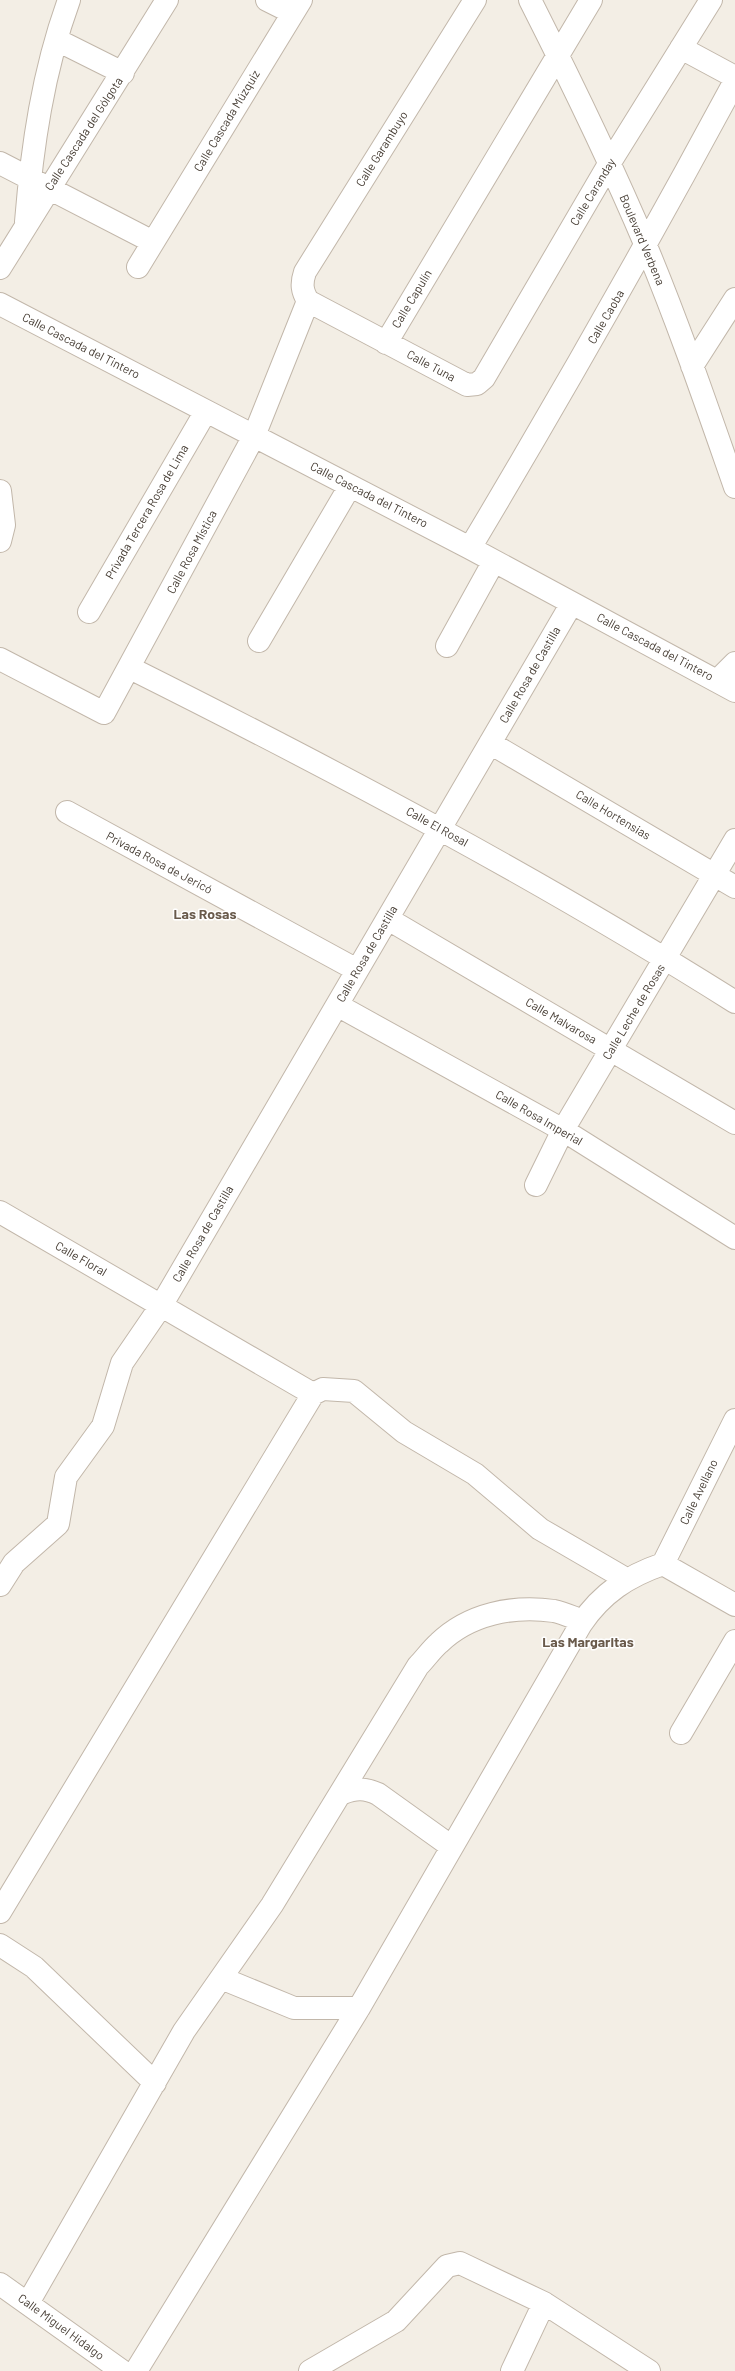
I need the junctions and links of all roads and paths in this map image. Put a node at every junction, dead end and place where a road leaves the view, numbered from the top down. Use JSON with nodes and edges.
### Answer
{"nodes":[{"id":1,"x":69,"y":0,"type":"edge"},
{"id":2,"x":167,"y":0,"type":"edge"},
{"id":3,"x":267,"y":0,"type":"edge"},
{"id":4,"x":475,"y":0,"type":"edge"},
{"id":5,"x":530,"y":0,"type":"edge"},
{"id":6,"x":591,"y":0,"type":"edge"},
{"id":7,"x":711,"y":0,"type":"edge"},
{"id":8,"x":297,"y":7,"type":"edge"},
{"id":9,"x":56,"y":40,"type":"junction"},
{"id":10,"x":681,"y":48,"type":"junction"},
{"id":11,"x":558,"y":55,"type":"junction"},
{"id":12,"x":123,"y":73,"type":"junction"},
{"id":13,"x":735,"y":77,"type":"edge"},
{"id":14,"x":735,"y":81,"type":"edge"},
{"id":15,"x":0,"y":163,"type":"edge"},
{"id":16,"x":609,"y":164,"type":"junction"},
{"id":17,"x":29,"y":177,"type":"junction"},
{"id":18,"x":50,"y":188,"type":"junction"},
{"id":19,"x":26,"y":224,"type":"junction"},
{"id":20,"x":153,"y":242,"type":"junction"},
{"id":21,"x":646,"y":246,"type":"junction"},
{"id":22,"x":138,"y":266,"type":"dead end"},
{"id":23,"x":0,"y":268,"type":"edge"},
{"id":24,"x":735,"y":299,"type":"edge"},
{"id":25,"x":308,"y":301,"type":"junction"},
{"id":26,"x":0,"y":304,"type":"edge"},
{"id":27,"x":386,"y":343,"type":"junction"},
{"id":28,"x":692,"y":366,"type":"junction"},
{"id":29,"x":477,"y":384,"type":"joint"},
{"id":30,"x":206,"y":411,"type":"junction"},
{"id":31,"x":254,"y":436,"type":"junction"},
{"id":32,"x":350,"y":486,"type":"junction"},
{"id":33,"x":735,"y":488,"type":"edge"},
{"id":34,"x":0,"y":491,"type":"edge"},
{"id":35,"x":0,"y":541,"type":"edge"},
{"id":36,"x":470,"y":548,"type":"junction"},
{"id":37,"x":494,"y":561,"type":"junction"},
{"id":38,"x":572,"y":603,"type":"junction"},
{"id":39,"x":89,"y":612,"type":"dead end"},
{"id":40,"x":259,"y":641,"type":"dead end"},
{"id":41,"x":447,"y":646,"type":"dead end"},
{"id":42,"x":0,"y":660,"type":"edge"},
{"id":43,"x":735,"y":663,"type":"edge"},
{"id":44,"x":130,"y":668,"type":"junction"},
{"id":45,"x":726,"y":686,"type":"edge"},
{"id":46,"x":490,"y":742,"type":"junction"},
{"id":47,"x":67,"y":812,"type":"dead end"},
{"id":48,"x":440,"y":829,"type":"junction"},
{"id":49,"x":735,"y":840,"type":"edge"},
{"id":50,"x":714,"y":875,"type":"junction"},
{"id":51,"x":735,"y":888,"type":"edge"},
{"id":52,"x":388,"y":918,"type":"junction"},
{"id":53,"x":665,"y":958,"type":"junction"},
{"id":54,"x":357,"y":970,"type":"junction"},
{"id":55,"x":735,"y":1002,"type":"edge"},
{"id":56,"x":337,"y":1005,"type":"junction"},
{"id":57,"x":611,"y":1050,"type":"junction"},
{"id":58,"x":735,"y":1123,"type":"edge"},
{"id":59,"x":563,"y":1130,"type":"junction"},
{"id":60,"x":536,"y":1185,"type":"dead end"},
{"id":61,"x":0,"y":1212,"type":"edge"},
{"id":62,"x":735,"y":1238,"type":"edge"},
{"id":63,"x":161,"y":1306,"type":"junction"},
{"id":64,"x":313,"y":1394,"type":"junction"},
{"id":65,"x":735,"y":1420,"type":"edge"},
{"id":66,"x":663,"y":1564,"type":"junction"},
{"id":67,"x":626,"y":1579,"type":"junction"},
{"id":68,"x":0,"y":1585,"type":"edge"},
{"id":69,"x":735,"y":1606,"type":"edge"},
{"id":70,"x":583,"y":1621,"type":"junction"},
{"id":71,"x":735,"y":1641,"type":"edge"},
{"id":72,"x":681,"y":1733,"type":"dead end"},
{"id":73,"x":343,"y":1793,"type":"junction"},
{"id":74,"x":452,"y":1848,"type":"junction"},
{"id":75,"x":0,"y":1912,"type":"edge"},
{"id":76,"x":0,"y":1945,"type":"edge"},
{"id":77,"x":221,"y":1978,"type":"junction"},
{"id":78,"x":359,"y":2008,"type":"junction"},
{"id":79,"x":155,"y":2083,"type":"junction"},
{"id":80,"x":0,"y":2284,"type":"edge"},
{"id":81,"x":28,"y":2303,"type":"junction"},
{"id":82,"x":544,"y":2303,"type":"junction"},
{"id":83,"x":122,"y":2371,"type":"edge"},
{"id":84,"x":136,"y":2371,"type":"edge"},
{"id":85,"x":310,"y":2371,"type":"edge"},
{"id":86,"x":512,"y":2371,"type":"edge"},
{"id":87,"x":649,"y":2371,"type":"edge"}],
"edges":[{"from":1,"to":9,"type":"street"},
{"from":2,"to":12,"type":"street","name":"Calle Cascada del Gólgota"},
{"from":3,"to":8,"type":"street"},
{"from":4,"to":25,"type":"street","name":"Calle Garambuyo"},
{"from":5,"to":11,"type":"street","name":"Boulevard Verbena"},
{"from":6,"to":11,"type":"street","name":"Calle Capulín"},
{"from":7,"to":10,"type":"street","name":"Calle Caranday"},
{"from":8,"to":20,"type":"street","name":"Calle Cascada Múzquiz"},
{"from":9,"to":12,"type":"street"},
{"from":9,"to":17,"type":"street"},
{"from":10,"to":13,"type":"street"},
{"from":10,"to":16,"type":"street","name":"Calle Caranday"},
{"from":11,"to":16,"type":"street","name":"Boulevard Verbena"},
{"from":11,"to":27,"type":"street","name":"Calle Capulín"},
{"from":12,"to":18,"type":"street","name":"Calle Cascada del Gólgota"},
{"from":14,"to":21,"type":"street","name":"Calle Caoba"},
{"from":15,"to":17,"type":"street"},
{"from":16,"to":21,"type":"street","name":"Boulevard Verbena"},
{"from":16,"to":29,"type":"street","name":"Calle Caranday"},
{"from":17,"to":18,"type":"street"},
{"from":17,"to":19,"type":"street"},
{"from":18,"to":19,"type":"street","name":"Calle Cascada del Gólgota"},
{"from":18,"to":20,"type":"street"},
{"from":19,"to":23,"type":"street","name":"Calle Cascada del Gólgota"},
{"from":20,"to":22,"type":"street","name":"Calle Cascada Múzquiz"},
{"from":21,"to":28,"type":"street","name":"Boulevard Verbena"},
{"from":21,"to":36,"type":"street","name":"Calle Caoba"},
{"from":24,"to":28,"type":"street"},
{"from":25,"to":27,"type":"street","name":"Calle Capulín"},
{"from":25,"to":31,"type":"street"},
{"from":26,"to":30,"type":"street","name":"Calle Cascada del Tintero"},
{"from":27,"to":29,"type":"street","name":"Calle Tuna"},
{"from":28,"to":33,"type":"street","name":"Boulevard Verbena"},
{"from":30,"to":31,"type":"street","name":"Calle Cascada del Tintero"},
{"from":30,"to":39,"type":"street","name":"Privada Tercera Rosa de Lima"},
{"from":31,"to":32,"type":"street","name":"Calle Cascada del Tintero"},
{"from":31,"to":44,"type":"street","name":"Calle Rosa Mística"},
{"from":32,"to":36,"type":"street","name":"Calle Cascada del Tintero"},
{"from":32,"to":40,"type":"street"},
{"from":34,"to":35,"type":"street"},
{"from":36,"to":37,"type":"street","name":"Calle Cascada del Tintero"},
{"from":37,"to":38,"type":"street","name":"Calle Cascada del Tintero"},
{"from":37,"to":41,"type":"street"},
{"from":38,"to":45,"type":"street","name":"Calle Cascada del Tintero"},
{"from":38,"to":46,"type":"street","name":"Calle Rosa de Castilla"},
{"from":42,"to":44,"type":"street","name":"Calle Rosa Mística"},
{"from":43,"to":45,"type":"street"},
{"from":44,"to":48,"type":"street","name":"Calle El Rosal"},
{"from":46,"to":48,"type":"street","name":"Calle Rosa de Castilla"},
{"from":46,"to":50,"type":"street","name":"Calle Hortensias"},
{"from":47,"to":54,"type":"street","name":"Privada Rosa de Jericó"},
{"from":48,"to":52,"type":"street","name":"Calle Rosa de Castilla"},
{"from":48,"to":53,"type":"street","name":"Calle El Rosal"},
{"from":49,"to":50,"type":"street","name":"Calle Leche de Rosas"},
{"from":50,"to":51,"type":"street","name":"Calle Hortensias"},
{"from":50,"to":53,"type":"street","name":"Calle Leche de Rosas"},
{"from":52,"to":54,"type":"street","name":"Calle Rosa de Castilla"},
{"from":52,"to":57,"type":"street","name":"Calle Malvarosa"},
{"from":53,"to":55,"type":"street","name":"Calle El Rosal"},
{"from":53,"to":57,"type":"street","name":"Calle Leche de Rosas"},
{"from":54,"to":56,"type":"street","name":"Calle Rosa de Castilla"},
{"from":56,"to":59,"type":"street","name":"Calle Rosa Imperial"},
{"from":56,"to":63,"type":"street","name":"Calle Rosa de Castilla"},
{"from":57,"to":58,"type":"street","name":"Calle Malvarosa"},
{"from":57,"to":59,"type":"street","name":"Calle Leche de Rosas"},
{"from":59,"to":60,"type":"street","name":"Calle Leche de Rosas"},
{"from":59,"to":62,"type":"street","name":"Calle Rosa Imperial"},
{"from":61,"to":63,"type":"street","name":"Calle Floral"},
{"from":63,"to":64,"type":"street","name":"Calle Floral"},
{"from":63,"to":68,"type":"street","name":"Calle Rosa de Castilla"},
{"from":64,"to":67,"type":"street"},
{"from":64,"to":75,"type":"street"},
{"from":65,"to":66,"type":"street","name":"Calle Avellano"},
{"from":66,"to":67,"type":"street"},
{"from":66,"to":69,"type":"street"},
{"from":67,"to":70,"type":"street"},
{"from":70,"to":73,"type":"street"},
{"from":70,"to":74,"type":"street"},
{"from":71,"to":72,"type":"street"},
{"from":73,"to":74,"type":"street"},
{"from":73,"to":77,"type":"street"},
{"from":74,"to":78,"type":"street"},
{"from":76,"to":79,"type":"street"},
{"from":77,"to":78,"type":"street"},
{"from":77,"to":79,"type":"street"},
{"from":78,"to":84,"type":"street"},
{"from":79,"to":81,"type":"street"},
{"from":80,"to":81,"type":"street","name":"Calle Miguel Hidalgo"},
{"from":81,"to":83,"type":"street","name":"Calle Miguel Hidalgo"},
{"from":82,"to":85,"type":"street"},
{"from":82,"to":86,"type":"street"},
{"from":82,"to":87,"type":"street"}]}
